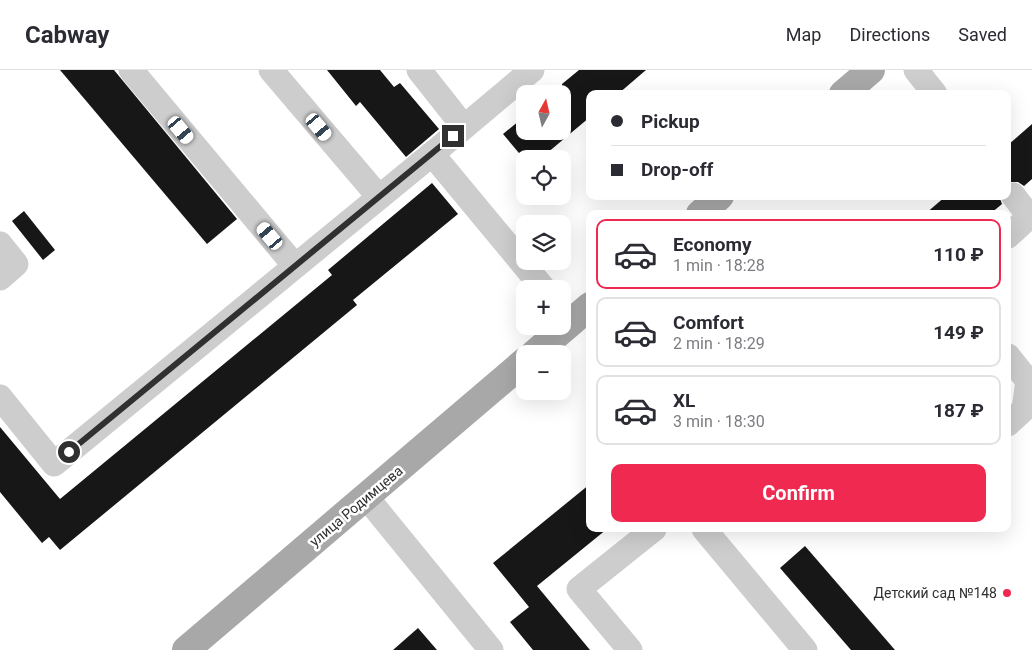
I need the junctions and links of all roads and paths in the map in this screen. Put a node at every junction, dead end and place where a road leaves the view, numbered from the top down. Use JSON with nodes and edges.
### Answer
{"nodes":[{"id":1,"x":131,"y":70,"type":"edge"},
{"id":2,"x":271,"y":70,"type":"edge"},
{"id":3,"x":419,"y":70,"type":"edge"},
{"id":4,"x":532,"y":70,"type":"edge"},
{"id":5,"x":872,"y":70,"type":"edge"},
{"id":6,"x":916,"y":70,"type":"edge"},
{"id":7,"x":848,"y":90,"type":"edge"},
{"id":8,"x":932,"y":90,"type":"edge"},
{"id":9,"x":464,"y":127,"type":"junction"},
{"id":10,"x":432,"y":154,"type":"junction"},
{"id":11,"x":1013,"y":195,"type":"dead end"},
{"id":12,"x":379,"y":197,"type":"junction"},
{"id":13,"x":1030,"y":215,"type":"edge"},
{"id":14,"x":1011,"y":233,"type":"edge"},
{"id":15,"x":0,"y":244,"type":"edge"},
{"id":16,"x":295,"y":266,"type":"junction"},
{"id":17,"x":0,"y":278,"type":"edge"},
{"id":18,"x":537,"y":280,"type":"edge"},
{"id":19,"x":575,"y":312,"type":"edge"},
{"id":20,"x":543,"y":345,"type":"edge"},
{"id":21,"x":1011,"y":359,"type":"edge"},
{"id":22,"x":516,"y":369,"type":"edge"},
{"id":23,"x":1030,"y":379,"type":"edge"},
{"id":24,"x":0,"y":397,"type":"edge"},
{"id":25,"x":1011,"y":421,"type":"edge"},
{"id":26,"x":367,"y":498,"type":"junction"},
{"id":27,"x":650,"y":532,"type":"edge"},
{"id":28,"x":707,"y":532,"type":"edge"},
{"id":29,"x":186,"y":650,"type":"edge"},
{"id":30,"x":491,"y":650,"type":"edge"},
{"id":31,"x":630,"y":650,"type":"edge"},
{"id":32,"x":805,"y":650,"type":"edge"}],
"edges":[{"from":1,"to":16,"type":"lane"},
{"from":2,"to":12,"type":"lane"},
{"from":3,"to":9,"type":"lane"},
{"from":4,"to":9,"type":"lane"},
{"from":5,"to":7,"type":"main road"},
{"from":6,"to":8,"type":"lane"},
{"from":9,"to":10,"type":"lane"},
{"from":10,"to":12,"type":"lane"},
{"from":10,"to":18,"type":"lane"},
{"from":11,"to":13,"type":"lane"},
{"from":12,"to":16,"type":"lane"},
{"from":13,"to":14,"type":"lane"},
{"from":15,"to":17,"type":"lane"},
{"from":16,"to":24,"type":"lane"},
{"from":19,"to":20,"type":"main road"},
{"from":21,"to":23,"type":"lane"},
{"from":22,"to":26,"type":"main road","name":"улица Родимцева"},
{"from":23,"to":25,"type":"lane"},
{"from":26,"to":29,"type":"main road","name":"улица Родимцева"},
{"from":26,"to":30,"type":"lane"},
{"from":27,"to":31,"type":"lane"},
{"from":28,"to":32,"type":"lane"}]}
